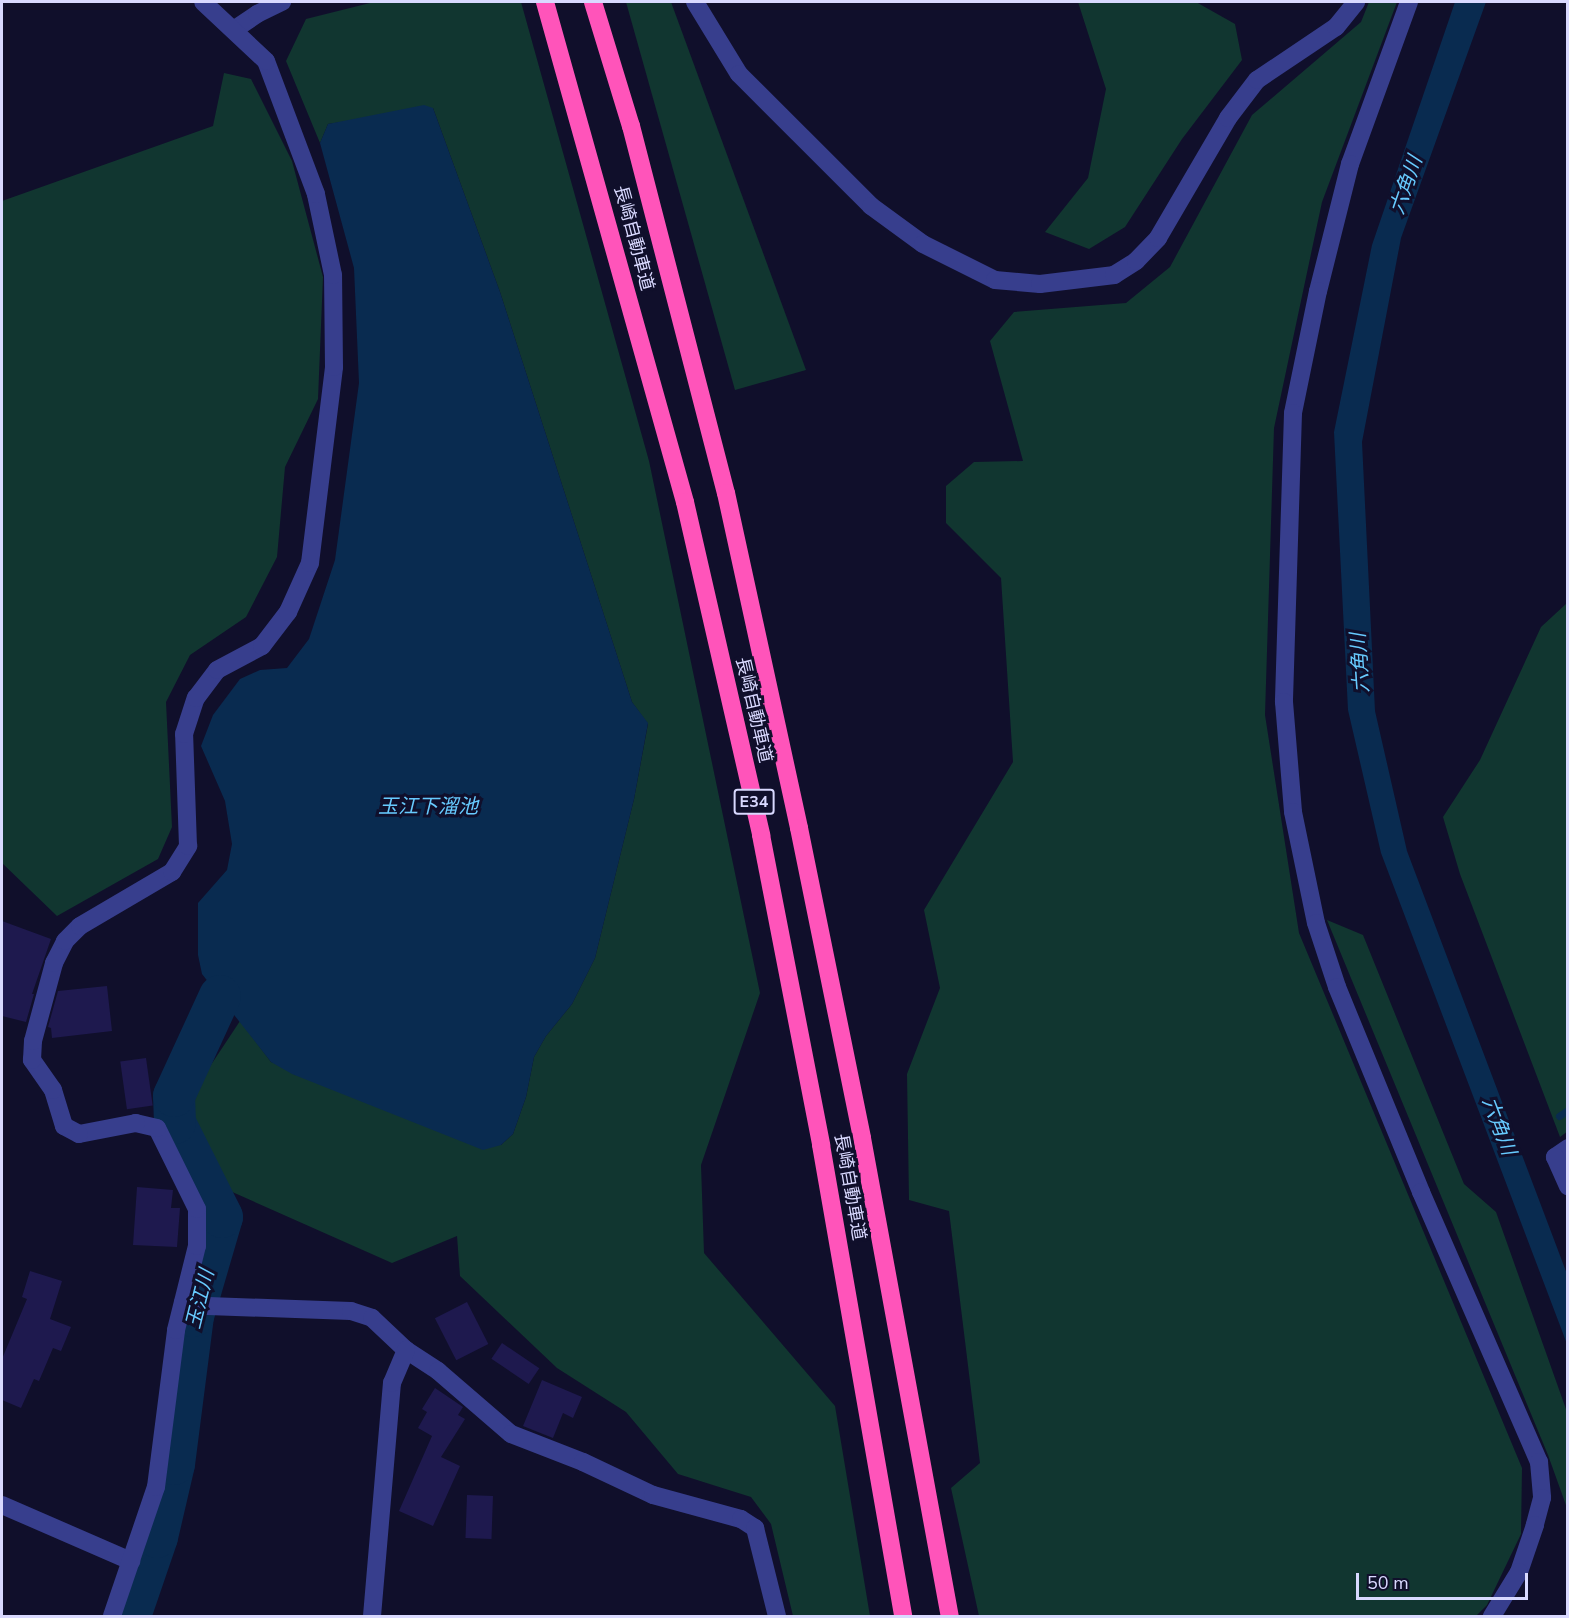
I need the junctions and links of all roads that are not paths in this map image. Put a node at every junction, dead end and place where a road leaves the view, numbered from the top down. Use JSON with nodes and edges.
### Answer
{"nodes":[{"id":1,"x":203,"y":2,"type":"edge"},
{"id":2,"x":282,"y":2,"type":"edge"},
{"id":3,"x":545,"y":2,"type":"edge"},
{"id":4,"x":593,"y":2,"type":"edge"},
{"id":5,"x":695,"y":2,"type":"edge"},
{"id":6,"x":1356,"y":2,"type":"edge"},
{"id":7,"x":1409,"y":2,"type":"edge"},
{"id":8,"x":235,"y":29,"type":"junction"},
{"id":9,"x":1568,"y":1148,"type":"edge"},
{"id":10,"x":1568,"y":1186,"type":"edge"},
{"id":11,"x":183,"y":1302,"type":"junction"},
{"id":12,"x":406,"y":1350,"type":"junction"},
{"id":13,"x":2,"y":1505,"type":"edge"},
{"id":14,"x":131,"y":1562,"type":"junction"},
{"id":15,"x":112,"y":1617,"type":"edge"},
{"id":16,"x":372,"y":1617,"type":"edge"},
{"id":17,"x":777,"y":1617,"type":"edge"},
{"id":18,"x":903,"y":1617,"type":"edge"},
{"id":19,"x":950,"y":1617,"type":"edge"},
{"id":20,"x":1492,"y":1617,"type":"edge"}],
"edges":[{"from":1,"to":8,"type":"street"},
{"from":2,"to":8,"type":"street"},
{"from":3,"to":18,"type":"highway","name":"長崎自動車道","number":"E34"},
{"from":4,"to":19,"type":"highway","name":"長崎自動車道","number":"E34"},
{"from":5,"to":6,"type":"street"},
{"from":7,"to":20,"type":"street"},
{"from":8,"to":11,"type":"street"},
{"from":9,"to":10,"type":"street"},
{"from":11,"to":12,"type":"street"},
{"from":11,"to":14,"type":"street"},
{"from":12,"to":16,"type":"street"},
{"from":12,"to":17,"type":"street"},
{"from":13,"to":14,"type":"street"},
{"from":14,"to":15,"type":"street"}]}
